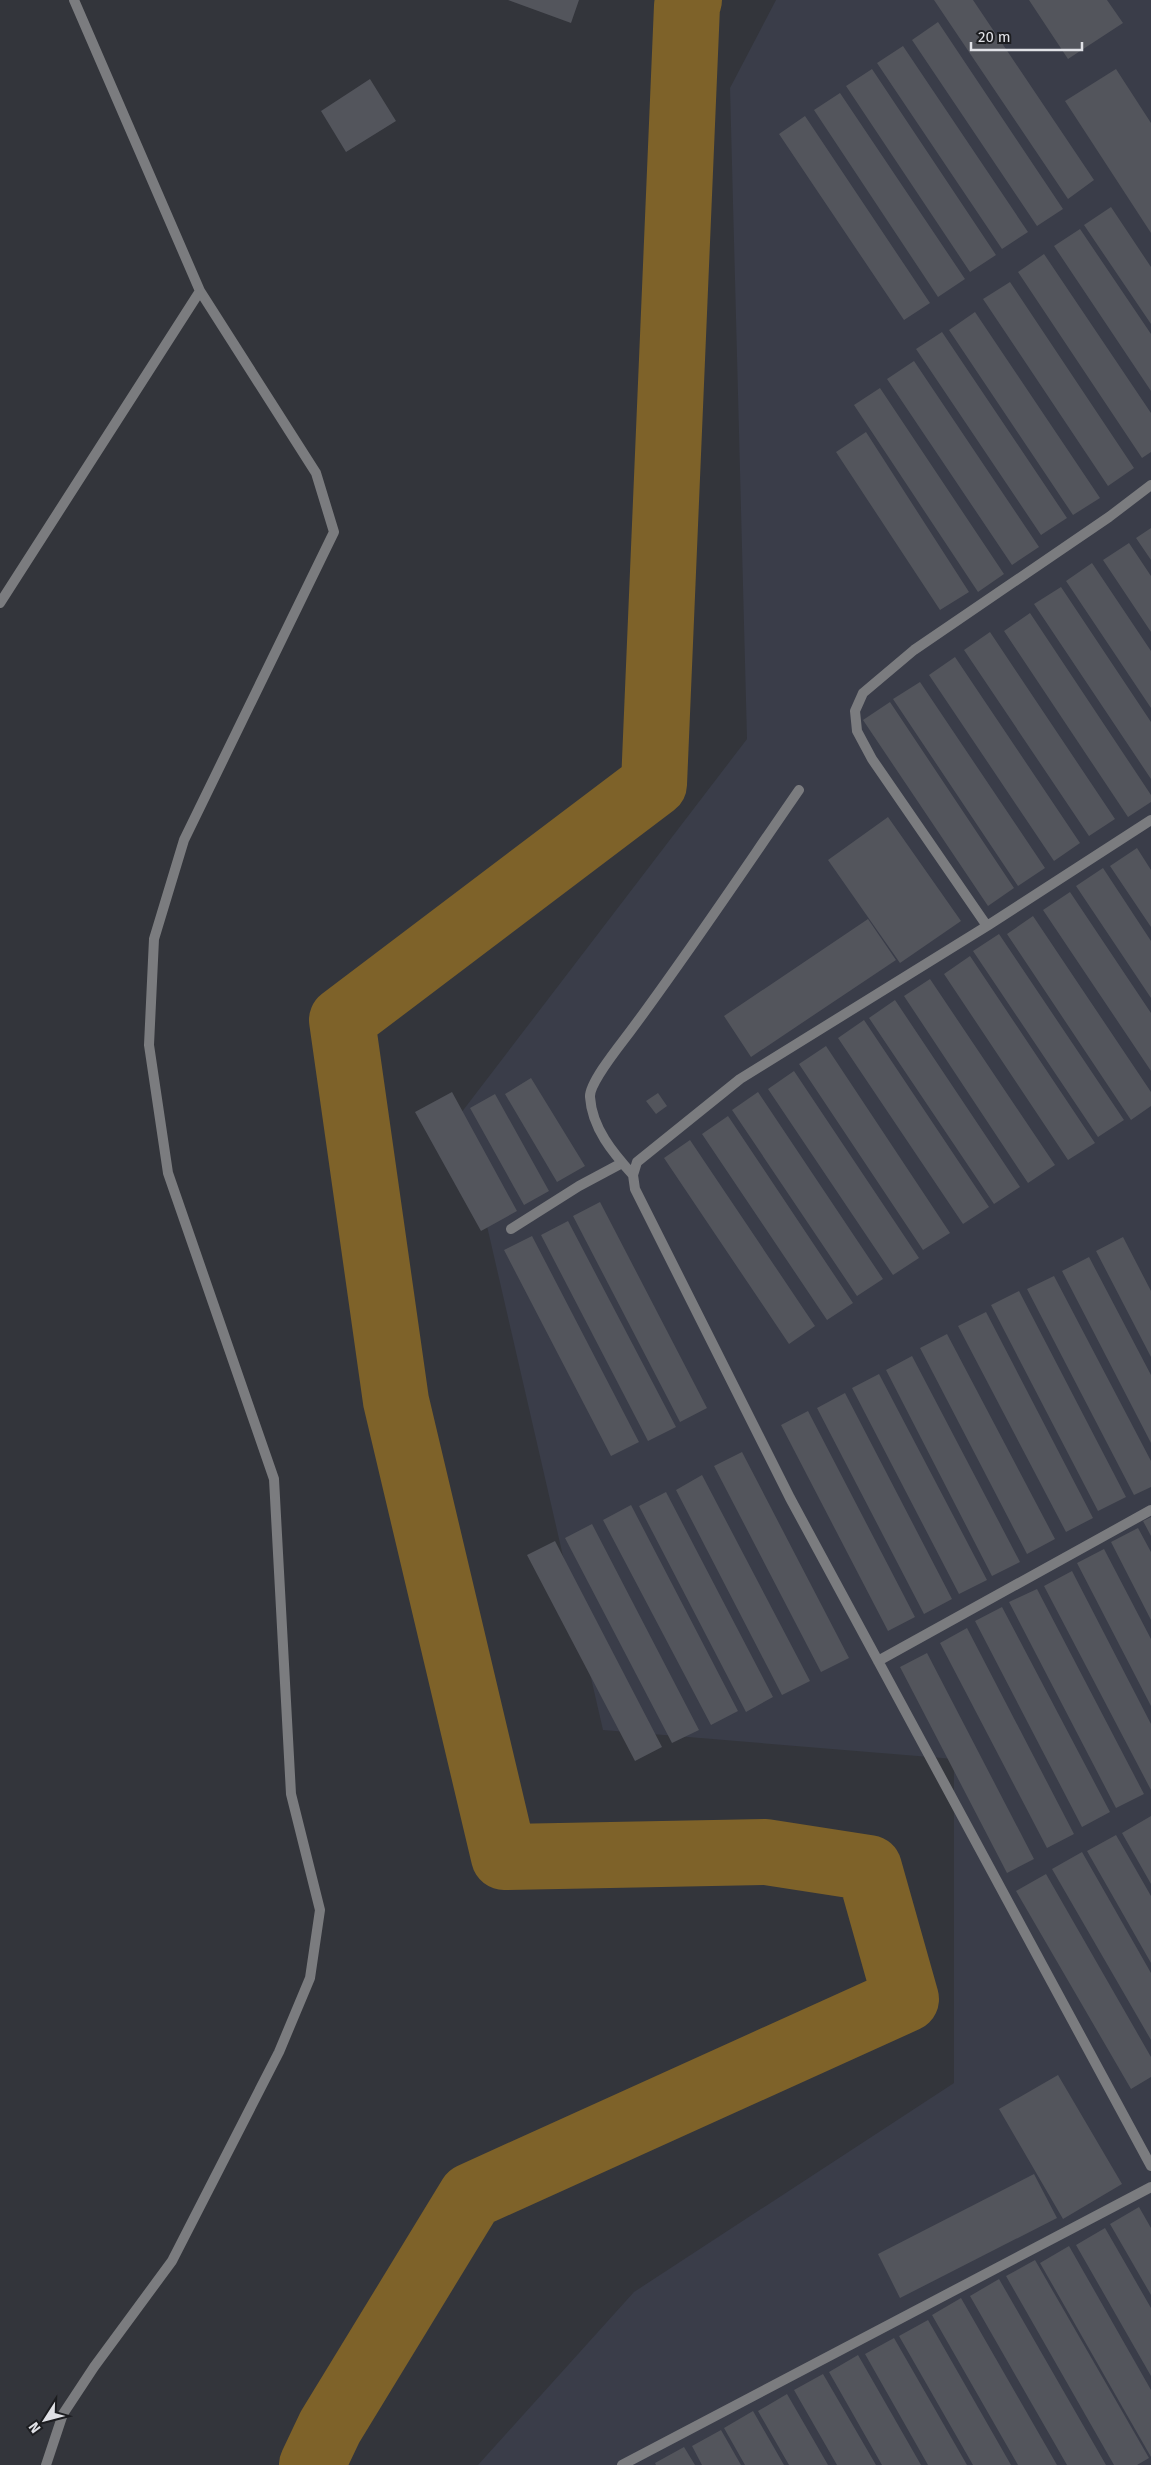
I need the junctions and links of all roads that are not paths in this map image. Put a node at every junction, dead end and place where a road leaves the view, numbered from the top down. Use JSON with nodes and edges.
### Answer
{"nodes":[{"id":1,"x":74,"y":0,"type":"edge"},
{"id":2,"x":200,"y":291,"type":"junction"},
{"id":3,"x":1150,"y":487,"type":"edge"},
{"id":4,"x":0,"y":602,"type":"edge"},
{"id":5,"x":799,"y":790,"type":"dead end"},
{"id":6,"x":1151,"y":820,"type":"edge"},
{"id":7,"x":987,"y":926,"type":"junction"},
{"id":8,"x":622,"y":1163,"type":"junction"},
{"id":9,"x":633,"y":1175,"type":"junction"},
{"id":10,"x":511,"y":1229,"type":"dead end"},
{"id":11,"x":1151,"y":1510,"type":"edge"},
{"id":12,"x":878,"y":1661,"type":"junction"},
{"id":13,"x":1151,"y":2166,"type":"edge"},
{"id":14,"x":1151,"y":2187,"type":"edge"},
{"id":15,"x":46,"y":2465,"type":"edge"},
{"id":16,"x":622,"y":2465,"type":"edge"}],
"edges":[{"from":1,"to":2,"type":"street"},
{"from":2,"to":4,"type":"street"},
{"from":2,"to":15,"type":"street"},
{"from":3,"to":7,"type":"street"},
{"from":5,"to":8,"type":"street"},
{"from":6,"to":7,"type":"street"},
{"from":7,"to":9,"type":"street"},
{"from":8,"to":9,"type":"street"},
{"from":8,"to":10,"type":"street"},
{"from":9,"to":12,"type":"street"},
{"from":11,"to":12,"type":"street"},
{"from":12,"to":13,"type":"street"},
{"from":14,"to":16,"type":"street"}]}
